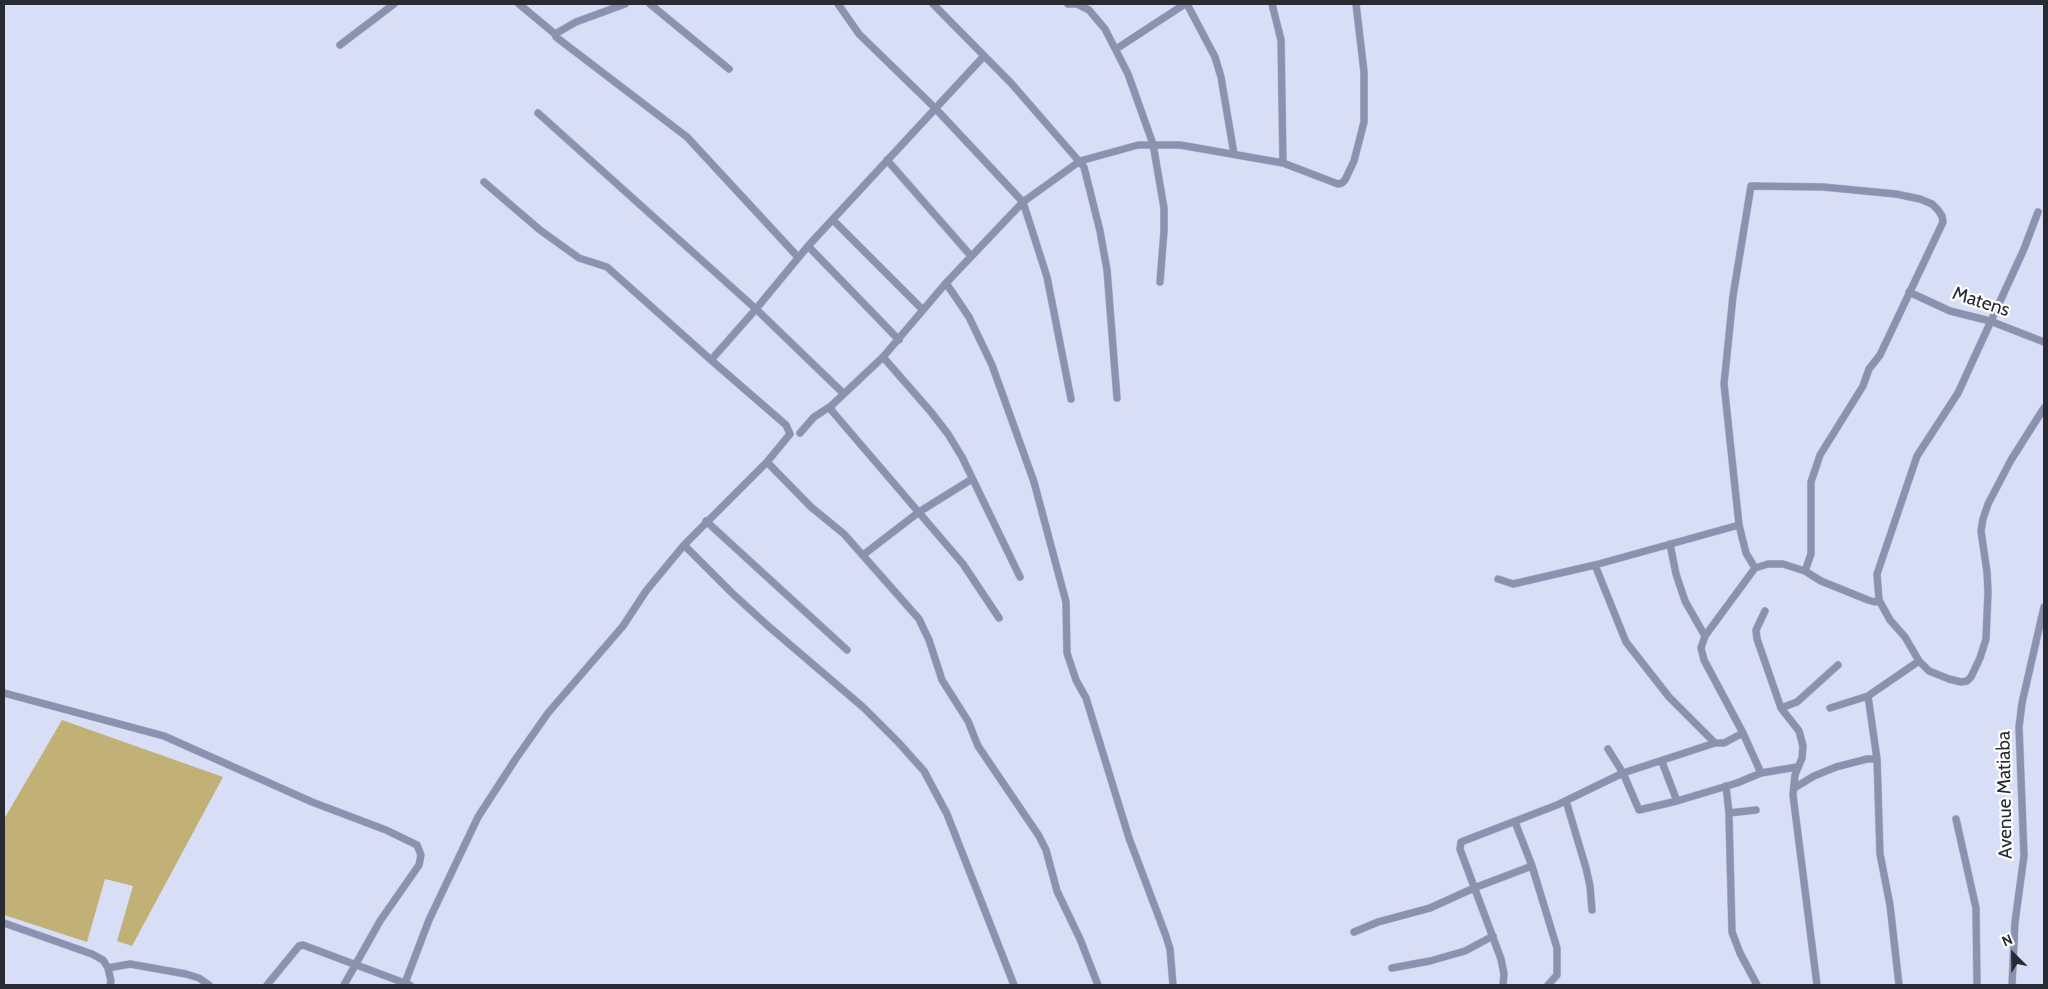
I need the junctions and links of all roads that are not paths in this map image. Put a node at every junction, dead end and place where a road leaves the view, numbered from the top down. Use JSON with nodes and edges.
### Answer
{"nodes":[{"id":1,"x":394,"y":4,"type":"edge"},
{"id":2,"x":519,"y":4,"type":"edge"},
{"id":3,"x":626,"y":4,"type":"edge"},
{"id":4,"x":650,"y":4,"type":"edge"},
{"id":5,"x":838,"y":4,"type":"edge"},
{"id":6,"x":933,"y":4,"type":"edge"},
{"id":7,"x":1068,"y":4,"type":"edge"},
{"id":8,"x":1186,"y":4,"type":"edge"},
{"id":9,"x":1272,"y":4,"type":"edge"},
{"id":10,"x":1356,"y":4,"type":"edge"},
{"id":11,"x":555,"y":34,"type":"junction"},
{"id":12,"x":340,"y":45,"type":"dead end"},
{"id":13,"x":1116,"y":49,"type":"junction"},
{"id":14,"x":984,"y":56,"type":"junction"},
{"id":15,"x":730,"y":69,"type":"dead end"},
{"id":16,"x":935,"y":108,"type":"junction"},
{"id":17,"x":538,"y":113,"type":"dead end"},
{"id":18,"x":1153,"y":144,"type":"junction"},
{"id":19,"x":1234,"y":154,"type":"junction"},
{"id":20,"x":887,"y":160,"type":"junction"},
{"id":21,"x":1080,"y":162,"type":"junction"},
{"id":22,"x":1283,"y":163,"type":"junction"},
{"id":23,"x":484,"y":182,"type":"dead end"},
{"id":24,"x":1023,"y":202,"type":"junction"},
{"id":25,"x":2038,"y":212,"type":"dead end"},
{"id":26,"x":834,"y":220,"type":"junction"},
{"id":27,"x":808,"y":246,"type":"junction"},
{"id":28,"x":971,"y":256,"type":"junction"},
{"id":29,"x":798,"y":257,"type":"junction"},
{"id":30,"x":1160,"y":282,"type":"dead end"},
{"id":31,"x":946,"y":283,"type":"junction"},
{"id":32,"x":1909,"y":292,"type":"junction"},
{"id":33,"x":756,"y":309,"type":"junction"},
{"id":34,"x":923,"y":310,"type":"junction"},
{"id":35,"x":1990,"y":321,"type":"junction"},
{"id":36,"x":899,"y":340,"type":"junction"},
{"id":37,"x":2044,"y":342,"type":"edge"},
{"id":38,"x":883,"y":357,"type":"junction"},
{"id":39,"x":710,"y":360,"type":"junction"},
{"id":40,"x":843,"y":393,"type":"junction"},
{"id":41,"x":1117,"y":398,"type":"dead end"},
{"id":42,"x":1072,"y":399,"type":"dead end"},
{"id":43,"x":831,"y":406,"type":"junction"},
{"id":44,"x":2044,"y":408,"type":"edge"},
{"id":45,"x":800,"y":433,"type":"dead end"},
{"id":46,"x":767,"y":462,"type":"junction"},
{"id":47,"x":972,"y":479,"type":"junction"},
{"id":48,"x":919,"y":512,"type":"junction"},
{"id":49,"x":706,"y":521,"type":"junction"},
{"id":50,"x":1739,"y":525,"type":"junction"},
{"id":51,"x":684,"y":544,"type":"junction"},
{"id":52,"x":1670,"y":544,"type":"junction"},
{"id":53,"x":863,"y":555,"type":"junction"},
{"id":54,"x":1595,"y":565,"type":"junction"},
{"id":55,"x":1755,"y":568,"type":"junction"},
{"id":56,"x":1806,"y":571,"type":"junction"},
{"id":57,"x":1020,"y":577,"type":"dead end"},
{"id":58,"x":1498,"y":579,"type":"dead end"},
{"id":59,"x":1878,"y":600,"type":"junction"},
{"id":60,"x":2044,"y":607,"type":"edge"},
{"id":61,"x":1765,"y":611,"type":"dead end"},
{"id":62,"x":999,"y":618,"type":"dead end"},
{"id":63,"x":1705,"y":636,"type":"junction"},
{"id":64,"x":847,"y":650,"type":"dead end"},
{"id":65,"x":1919,"y":661,"type":"junction"},
{"id":66,"x":1838,"y":665,"type":"dead end"},
{"id":67,"x":4,"y":693,"type":"edge"},
{"id":68,"x":1868,"y":696,"type":"junction"},
{"id":69,"x":1781,"y":708,"type":"junction"},
{"id":70,"x":1830,"y":708,"type":"dead end"},
{"id":71,"x":1743,"y":733,"type":"junction"},
{"id":72,"x":1716,"y":743,"type":"junction"},
{"id":73,"x":1608,"y":749,"type":"dead end"},
{"id":74,"x":1877,"y":759,"type":"junction"},
{"id":75,"x":1662,"y":762,"type":"junction"},
{"id":76,"x":1798,"y":767,"type":"junction"},
{"id":77,"x":1623,"y":773,"type":"junction"},
{"id":78,"x":1761,"y":773,"type":"junction"},
{"id":79,"x":1726,"y":786,"type":"junction"},
{"id":80,"x":1794,"y":788,"type":"junction"},
{"id":81,"x":1566,"y":801,"type":"junction"},
{"id":82,"x":1677,"y":801,"type":"junction"},
{"id":83,"x":1756,"y":810,"type":"dead end"},
{"id":84,"x":1729,"y":813,"type":"junction"},
{"id":85,"x":1956,"y":819,"type":"dead end"},
{"id":86,"x":1515,"y":822,"type":"junction"},
{"id":87,"x":1532,"y":866,"type":"junction"},
{"id":88,"x":1474,"y":888,"type":"junction"},
{"id":89,"x":1592,"y":910,"type":"dead end"},
{"id":90,"x":4,"y":923,"type":"edge"},
{"id":91,"x":1354,"y":932,"type":"dead end"},
{"id":92,"x":1493,"y":936,"type":"junction"},
{"id":93,"x":355,"y":964,"type":"junction"},
{"id":94,"x":108,"y":968,"type":"junction"},
{"id":95,"x":1392,"y":968,"type":"dead end"},
{"id":96,"x":408,"y":984,"type":"edge"},
{"id":97,"x":110,"y":985,"type":"edge"},
{"id":98,"x":209,"y":985,"type":"edge"},
{"id":99,"x":267,"y":985,"type":"edge"},
{"id":100,"x":344,"y":985,"type":"edge"},
{"id":101,"x":1014,"y":985,"type":"edge"},
{"id":102,"x":1098,"y":985,"type":"edge"},
{"id":103,"x":1173,"y":985,"type":"edge"},
{"id":104,"x":1503,"y":985,"type":"edge"},
{"id":105,"x":1548,"y":985,"type":"edge"},
{"id":106,"x":1757,"y":985,"type":"edge"},
{"id":107,"x":1817,"y":985,"type":"edge"},
{"id":108,"x":1899,"y":985,"type":"edge"},
{"id":109,"x":1977,"y":985,"type":"edge"},
{"id":110,"x":2012,"y":985,"type":"edge"}],
"edges":[{"from":1,"to":12,"type":"street"},
{"from":2,"to":11,"type":"street"},
{"from":3,"to":11,"type":"street"},
{"from":4,"to":15,"type":"street"},
{"from":5,"to":16,"type":"street"},
{"from":6,"to":14,"type":"street"},
{"from":7,"to":13,"type":"street"},
{"from":8,"to":13,"type":"street"},
{"from":8,"to":19,"type":"street"},
{"from":9,"to":22,"type":"street"},
{"from":10,"to":22,"type":"street"},
{"from":11,"to":29,"type":"street"},
{"from":13,"to":18,"type":"street"},
{"from":14,"to":16,"type":"street"},
{"from":14,"to":21,"type":"street"},
{"from":16,"to":20,"type":"street"},
{"from":16,"to":24,"type":"street"},
{"from":17,"to":33,"type":"street"},
{"from":18,"to":19,"type":"street"},
{"from":18,"to":21,"type":"street"},
{"from":18,"to":30,"type":"street"},
{"from":19,"to":22,"type":"street"},
{"from":20,"to":26,"type":"street"},
{"from":20,"to":28,"type":"street"},
{"from":21,"to":24,"type":"street"},
{"from":21,"to":41,"type":"street"},
{"from":23,"to":39,"type":"street"},
{"from":24,"to":28,"type":"street"},
{"from":24,"to":42,"type":"street"},
{"from":25,"to":35,"type":"street"},
{"from":26,"to":27,"type":"street"},
{"from":26,"to":34,"type":"street"},
{"from":27,"to":29,"type":"street"},
{"from":27,"to":36,"type":"street"},
{"from":28,"to":31,"type":"street"},
{"from":29,"to":33,"type":"street"},
{"from":31,"to":34,"type":"street"},
{"from":31,"to":103,"type":"street"},
{"from":32,"to":35,"type":"street","name":"Matens"},
{"from":32,"to":50,"type":"street"},
{"from":32,"to":56,"type":"street"},
{"from":33,"to":39,"type":"street"},
{"from":33,"to":40,"type":"street"},
{"from":34,"to":36,"type":"street"},
{"from":35,"to":37,"type":"street","name":"Matens"},
{"from":35,"to":59,"type":"street"},
{"from":36,"to":38,"type":"street"},
{"from":38,"to":40,"type":"street"},
{"from":38,"to":47,"type":"street"},
{"from":39,"to":46,"type":"street"},
{"from":40,"to":43,"type":"street"},
{"from":43,"to":45,"type":"street"},
{"from":43,"to":48,"type":"street"},
{"from":44,"to":65,"type":"street"},
{"from":46,"to":49,"type":"street"},
{"from":46,"to":53,"type":"street"},
{"from":47,"to":48,"type":"street"},
{"from":47,"to":57,"type":"street"},
{"from":48,"to":53,"type":"street"},
{"from":48,"to":62,"type":"street"},
{"from":49,"to":51,"type":"street"},
{"from":49,"to":64,"type":"street"},
{"from":50,"to":52,"type":"street"},
{"from":50,"to":55,"type":"street"},
{"from":51,"to":96,"type":"street"},
{"from":51,"to":101,"type":"street"},
{"from":52,"to":54,"type":"street"},
{"from":52,"to":63,"type":"street"},
{"from":53,"to":102,"type":"street"},
{"from":54,"to":58,"type":"street"},
{"from":54,"to":72,"type":"street"},
{"from":55,"to":56,"type":"street"},
{"from":55,"to":63,"type":"street"},
{"from":56,"to":59,"type":"street"},
{"from":59,"to":65,"type":"street"},
{"from":60,"to":110,"type":"street","name":"Avenue Matiaba"},
{"from":61,"to":69,"type":"street"},
{"from":63,"to":71,"type":"street"},
{"from":65,"to":68,"type":"street"},
{"from":66,"to":69,"type":"street"},
{"from":67,"to":93,"type":"street"},
{"from":68,"to":70,"type":"street"},
{"from":68,"to":74,"type":"street"},
{"from":69,"to":76,"type":"street"},
{"from":71,"to":72,"type":"street"},
{"from":71,"to":78,"type":"street"},
{"from":72,"to":75,"type":"street"},
{"from":73,"to":77,"type":"street"},
{"from":74,"to":80,"type":"street"},
{"from":74,"to":108,"type":"street"},
{"from":75,"to":77,"type":"street"},
{"from":75,"to":82,"type":"street"},
{"from":76,"to":78,"type":"street"},
{"from":76,"to":80,"type":"street"},
{"from":77,"to":81,"type":"street"},
{"from":77,"to":82,"type":"street"},
{"from":78,"to":79,"type":"street"},
{"from":79,"to":82,"type":"street"},
{"from":79,"to":84,"type":"street"},
{"from":80,"to":107,"type":"street"},
{"from":81,"to":86,"type":"street"},
{"from":81,"to":89,"type":"street"},
{"from":83,"to":84,"type":"street"},
{"from":84,"to":106,"type":"street"},
{"from":85,"to":109,"type":"street"},
{"from":86,"to":87,"type":"street"},
{"from":86,"to":88,"type":"street"},
{"from":87,"to":88,"type":"street"},
{"from":87,"to":105,"type":"street"},
{"from":88,"to":91,"type":"street"},
{"from":88,"to":92,"type":"street"},
{"from":90,"to":94,"type":"street"},
{"from":92,"to":95,"type":"street"},
{"from":92,"to":104,"type":"street"},
{"from":93,"to":96,"type":"street"},
{"from":93,"to":99,"type":"street"},
{"from":93,"to":100,"type":"street"},
{"from":94,"to":97,"type":"street"},
{"from":94,"to":98,"type":"street"}]}
